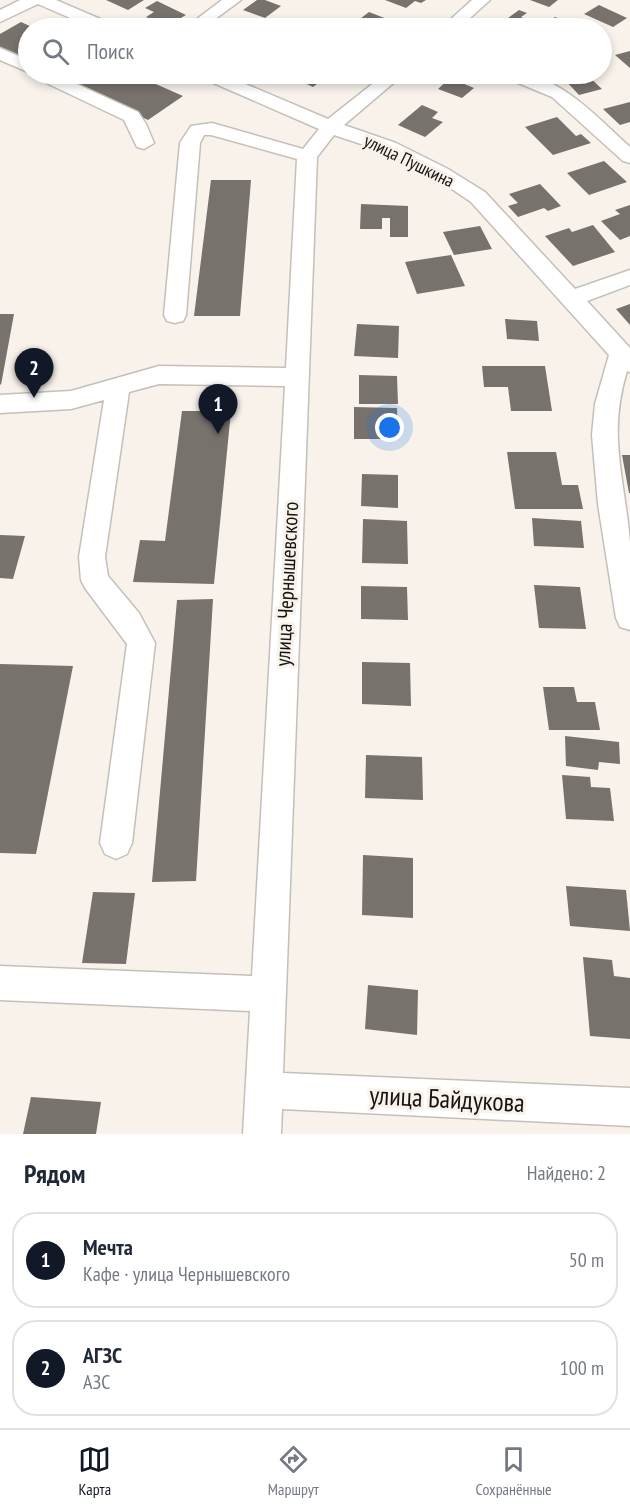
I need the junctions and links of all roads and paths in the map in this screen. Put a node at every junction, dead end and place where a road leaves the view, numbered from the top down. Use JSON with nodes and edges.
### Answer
{"nodes":[{"id":1,"x":33,"y":0,"type":"edge"},
{"id":2,"x":42,"y":0,"type":"edge"},
{"id":3,"x":234,"y":0,"type":"edge"},
{"id":4,"x":482,"y":0,"type":"edge"},
{"id":5,"x":0,"y":17,"type":"edge"},
{"id":6,"x":83,"y":18,"type":"edge"},
{"id":7,"x":208,"y":18,"type":"edge"},
{"id":8,"x":461,"y":18,"type":"edge"},
{"id":9,"x":0,"y":53,"type":"edge"},
{"id":10,"x":18,"y":62,"type":"edge"},
{"id":11,"x":63,"y":84,"type":"edge"},
{"id":12,"x":231,"y":84,"type":"edge"},
{"id":13,"x":383,"y":84,"type":"edge"},
{"id":14,"x":536,"y":84,"type":"edge"},
{"id":15,"x":330,"y":127,"type":"junction"},
{"id":16,"x":144,"y":143,"type":"dead end"},
{"id":17,"x":307,"y":156,"type":"junction"},
{"id":18,"x":630,"y":157,"type":"edge"},
{"id":19,"x":630,"y":277,"type":"edge"},
{"id":20,"x":571,"y":299,"type":"junction"},
{"id":21,"x":175,"y":315,"type":"dead end"},
{"id":22,"x":626,"y":359,"type":"edge"},
{"id":23,"x":297,"y":377,"type":"junction"},
{"id":24,"x":118,"y":386,"type":"junction"},
{"id":25,"x":0,"y":404,"type":"edge"},
{"id":26,"x":630,"y":618,"type":"edge"},
{"id":27,"x":116,"y":843,"type":"dead end"},
{"id":28,"x":0,"y":983,"type":"edge"},
{"id":29,"x":268,"y":994,"type":"junction"},
{"id":30,"x":263,"y":1090,"type":"junction"},
{"id":31,"x":630,"y":1107,"type":"edge"},
{"id":32,"x":262,"y":1134,"type":"edge"}],
"edges":[{"from":1,"to":5,"type":"street"},
{"from":2,"to":6,"type":"street"},
{"from":3,"to":7,"type":"street"},
{"from":4,"to":8,"type":"street"},
{"from":9,"to":10,"type":"street"},
{"from":11,"to":16,"type":"street"},
{"from":12,"to":15,"type":"street","name":"улица Пушкина"},
{"from":13,"to":15,"type":"street"},
{"from":14,"to":18,"type":"street"},
{"from":15,"to":17,"type":"street"},
{"from":15,"to":20,"type":"street","name":"улица Пушкина"},
{"from":17,"to":21,"type":"street"},
{"from":17,"to":23,"type":"street","name":"улица Чернышевского"},
{"from":19,"to":20,"type":"street"},
{"from":20,"to":22,"type":"street","name":"улица Пушкина"},
{"from":22,"to":26,"type":"street","name":"улица Пушкина"},
{"from":23,"to":24,"type":"street"},
{"from":23,"to":29,"type":"street","name":"улица Чернышевского"},
{"from":24,"to":25,"type":"street"},
{"from":24,"to":27,"type":"street"},
{"from":28,"to":29,"type":"street"},
{"from":29,"to":30,"type":"street","name":"улица Чернышевского"},
{"from":30,"to":31,"type":"street","name":"улица Байдукова"},
{"from":30,"to":32,"type":"street","name":"улица Чернышевского"}]}
